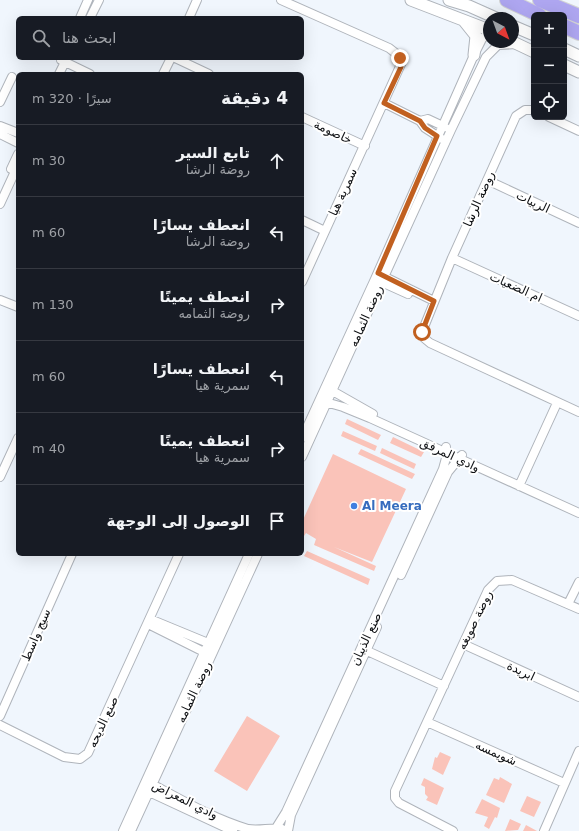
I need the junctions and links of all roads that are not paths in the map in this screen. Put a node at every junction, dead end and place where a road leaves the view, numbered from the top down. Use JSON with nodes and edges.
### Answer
{"nodes":[{"id":1,"x":88,"y":0,"type":"edge"},
{"id":2,"x":99,"y":0,"type":"edge"},
{"id":3,"x":197,"y":0,"type":"edge"},
{"id":4,"x":281,"y":0,"type":"edge"},
{"id":5,"x":411,"y":0,"type":"edge"},
{"id":6,"x":449,"y":0,"type":"edge"},
{"id":7,"x":507,"y":0,"type":"edge"},
{"id":8,"x":540,"y":0,"type":"edge"},
{"id":9,"x":483,"y":12,"type":"edge"},
{"id":10,"x":533,"y":12,"type":"edge"},
{"id":11,"x":81,"y":16,"type":"edge"},
{"id":12,"x":91,"y":16,"type":"edge"},
{"id":13,"x":190,"y":16,"type":"edge"},
{"id":14,"x":579,"y":16,"type":"edge"},
{"id":15,"x":462,"y":19,"type":"junction"},
{"id":16,"x":567,"y":27,"type":"edge"},
{"id":17,"x":483,"y":28,"type":"edge"},
{"id":18,"x":519,"y":29,"type":"edge"},
{"id":19,"x":579,"y":33,"type":"edge"},
{"id":20,"x":531,"y":34,"type":"edge"},
{"id":21,"x":519,"y":35,"type":"edge"},
{"id":22,"x":483,"y":38,"type":"edge"},
{"id":23,"x":531,"y":41,"type":"edge"},
{"id":24,"x":519,"y":45,"type":"edge"},
{"id":25,"x":494,"y":48,"type":"edge"},
{"id":26,"x":567,"y":50,"type":"edge"},
{"id":27,"x":531,"y":51,"type":"edge"},
{"id":28,"x":474,"y":55,"type":"junction"},
{"id":29,"x":567,"y":55,"type":"edge"},
{"id":30,"x":579,"y":56,"type":"edge"},
{"id":31,"x":63,"y":60,"type":"edge"},
{"id":32,"x":170,"y":60,"type":"edge"},
{"id":33,"x":179,"y":60,"type":"edge"},
{"id":34,"x":579,"y":60,"type":"edge"},
{"id":35,"x":567,"y":66,"type":"edge"},
{"id":36,"x":55,"y":72,"type":"edge"},
{"id":37,"x":60,"y":72,"type":"edge"},
{"id":38,"x":86,"y":72,"type":"edge"},
{"id":39,"x":164,"y":72,"type":"edge"},
{"id":40,"x":205,"y":72,"type":"edge"},
{"id":41,"x":579,"y":72,"type":"edge"},
{"id":42,"x":12,"y":77,"type":"dead end"},
{"id":43,"x":0,"y":102,"type":"edge"},
{"id":44,"x":384,"y":103,"type":"junction"},
{"id":45,"x":531,"y":110,"type":"edge"},
{"id":46,"x":304,"y":118,"type":"edge"},
{"id":47,"x":555,"y":120,"type":"edge"},
{"id":48,"x":420,"y":121,"type":"junction"},
{"id":49,"x":0,"y":126,"type":"edge"},
{"id":50,"x":442,"y":126,"type":"junction"},
{"id":51,"x":451,"y":130,"type":"junction"},
{"id":52,"x":579,"y":131,"type":"edge"},
{"id":53,"x":16,"y":132,"type":"edge"},
{"id":54,"x":0,"y":134,"type":"edge"},
{"id":55,"x":437,"y":136,"type":"junction"},
{"id":56,"x":446,"y":141,"type":"junction"},
{"id":57,"x":16,"y":142,"type":"edge"},
{"id":58,"x":365,"y":146,"type":"junction"},
{"id":59,"x":16,"y":158,"type":"edge"},
{"id":60,"x":16,"y":169,"type":"edge"},
{"id":61,"x":487,"y":180,"type":"junction"},
{"id":62,"x":0,"y":193,"type":"edge"},
{"id":63,"x":0,"y":204,"type":"edge"},
{"id":64,"x":304,"y":221,"type":"edge"},
{"id":65,"x":579,"y":223,"type":"edge"},
{"id":66,"x":325,"y":231,"type":"junction"},
{"id":67,"x":452,"y":258,"type":"junction"},
{"id":68,"x":304,"y":278,"type":"edge"},
{"id":69,"x":380,"y":278,"type":"junction"},
{"id":70,"x":0,"y":300,"type":"edge"},
{"id":71,"x":433,"y":303,"type":"junction"},
{"id":72,"x":16,"y":306,"type":"edge"},
{"id":73,"x":579,"y":316,"type":"edge"},
{"id":74,"x":329,"y":389,"type":"junction"},
{"id":75,"x":323,"y":401,"type":"junction"},
{"id":76,"x":557,"y":403,"type":"junction"},
{"id":77,"x":579,"y":412,"type":"edge"},
{"id":78,"x":305,"y":436,"type":"edge"},
{"id":79,"x":16,"y":442,"type":"edge"},
{"id":80,"x":304,"y":446,"type":"edge"},
{"id":81,"x":446,"y":450,"type":"junction"},
{"id":82,"x":460,"y":457,"type":"junction"},
{"id":83,"x":0,"y":478,"type":"edge"},
{"id":84,"x":520,"y":484,"type":"junction"},
{"id":85,"x":579,"y":508,"type":"edge"},
{"id":86,"x":579,"y":513,"type":"edge"},
{"id":87,"x":71,"y":556,"type":"edge"},
{"id":88,"x":178,"y":556,"type":"edge"},
{"id":89,"x":248,"y":556,"type":"edge"},
{"id":90,"x":257,"y":556,"type":"edge"},
{"id":91,"x":579,"y":582,"type":"edge"},
{"id":92,"x":568,"y":604,"type":"junction"},
{"id":93,"x":579,"y":609,"type":"edge"},
{"id":94,"x":149,"y":621,"type":"junction"},
{"id":95,"x":463,"y":644,"type":"junction"},
{"id":96,"x":211,"y":645,"type":"junction"},
{"id":97,"x":364,"y":649,"type":"junction"},
{"id":98,"x":208,"y":653,"type":"junction"},
{"id":99,"x":444,"y":686,"type":"junction"},
{"id":100,"x":579,"y":697,"type":"edge"},
{"id":101,"x":0,"y":716,"type":"edge"},
{"id":102,"x":427,"y":722,"type":"junction"},
{"id":103,"x":0,"y":725,"type":"edge"},
{"id":104,"x":579,"y":751,"type":"edge"},
{"id":105,"x":564,"y":783,"type":"junction"},
{"id":106,"x":147,"y":786,"type":"junction"},
{"id":107,"x":203,"y":814,"type":"junction"},
{"id":108,"x":272,"y":830,"type":"edge"},
{"id":109,"x":123,"y":831,"type":"edge"},
{"id":110,"x":131,"y":831,"type":"edge"},
{"id":111,"x":233,"y":831,"type":"edge"},
{"id":112,"x":286,"y":831,"type":"edge"},
{"id":113,"x":452,"y":831,"type":"edge"},
{"id":114,"x":544,"y":831,"type":"edge"}],
"edges":[{"from":1,"to":11,"type":"street"},
{"from":2,"to":12,"type":"street"},
{"from":3,"to":13,"type":"street"},
{"from":4,"to":44,"type":"street","name":"سمرية هيا"},
{"from":5,"to":15,"type":"main road"},
{"from":6,"to":9,"type":"main road"},
{"from":7,"to":10,"type":"highway"},
{"from":8,"to":14,"type":"highway"},
{"from":15,"to":17,"type":"main road"},
{"from":15,"to":28,"type":"main road"},
{"from":16,"to":19,"type":"highway"},
{"from":18,"to":20,"type":"main road"},
{"from":21,"to":23,"type":"main road"},
{"from":22,"to":28,"type":"street","name":"روضة الثمامه"},
{"from":24,"to":27,"type":"main road"},
{"from":25,"to":51,"type":"street","name":"روضة الثمامه"},
{"from":26,"to":30,"type":"main road"},
{"from":28,"to":50,"type":"street","name":"روضة الثمامه"},
{"from":29,"to":34,"type":"main road"},
{"from":31,"to":36,"type":"street"},
{"from":31,"to":37,"type":"street"},
{"from":31,"to":38,"type":"street"},
{"from":32,"to":39,"type":"street"},
{"from":33,"to":40,"type":"street"},
{"from":35,"to":41,"type":"main road"},
{"from":42,"to":43,"type":"street"},
{"from":44,"to":48,"type":"street"},
{"from":44,"to":58,"type":"street","name":"سمرية هيا"},
{"from":45,"to":61,"type":"street","name":"روضة الرشا"},
{"from":46,"to":58,"type":"street","name":"خاصومة"},
{"from":47,"to":52,"type":"street"},
{"from":48,"to":50,"type":"street"},
{"from":48,"to":55,"type":"street"},
{"from":49,"to":53,"type":"street"},
{"from":50,"to":51,"type":"street"},
{"from":50,"to":55,"type":"street","name":"روضة الثمامه"},
{"from":51,"to":56,"type":"street","name":"روضة الثمامه"},
{"from":54,"to":57,"type":"street"},
{"from":55,"to":56,"type":"street"},
{"from":55,"to":69,"type":"street","name":"روضة الثمامه"},
{"from":56,"to":69,"type":"street","name":"روضة الثمامه"},
{"from":58,"to":66,"type":"street","name":"سمرية هيا"},
{"from":59,"to":62,"type":"street"},
{"from":60,"to":63,"type":"street"},
{"from":61,"to":65,"type":"street","name":"الربيات"},
{"from":61,"to":67,"type":"street","name":"روضة الرشا"},
{"from":64,"to":66,"type":"street"},
{"from":66,"to":68,"type":"street","name":"سمرية هيا"},
{"from":67,"to":71,"type":"street","name":"روضة الرشا"},
{"from":67,"to":73,"type":"street","name":"ام الضعيات"},
{"from":69,"to":71,"type":"street"},
{"from":69,"to":74,"type":"street","name":"روضة الثمامه"},
{"from":70,"to":72,"type":"street"},
{"from":71,"to":76,"type":"street","name":"روضة الرشا"},
{"from":74,"to":75,"type":"street","name":"روضة الثمامه"},
{"from":74,"to":81,"type":"street","name":"وادي المرفق"},
{"from":75,"to":78,"type":"street","name":"روضة الثمامه"},
{"from":75,"to":81,"type":"street","name":"وادي المرفق"},
{"from":76,"to":77,"type":"street","name":"روضة الرشا"},
{"from":76,"to":84,"type":"street"},
{"from":78,"to":80,"type":"street","name":"روضة الثمامه"},
{"from":79,"to":83,"type":"street"},
{"from":81,"to":82,"type":"street","name":"وادي المرفق"},
{"from":81,"to":97,"type":"street","name":"صنع الذيبان"},
{"from":82,"to":84,"type":"street","name":"وادي المرفق"},
{"from":82,"to":97,"type":"street","name":"صنع الذيبان"},
{"from":84,"to":85,"type":"street","name":"وادي المرفق"},
{"from":84,"to":86,"type":"street","name":"وادي المرفق"},
{"from":87,"to":101,"type":"street","name":"سيج واسط"},
{"from":88,"to":94,"type":"street","name":"صنع الديحه"},
{"from":89,"to":96,"type":"street","name":"روضة الثمامه"},
{"from":90,"to":96,"type":"street","name":"روضة الثمامه"},
{"from":91,"to":92,"type":"street"},
{"from":92,"to":93,"type":"street","name":"روضة صويغه"},
{"from":92,"to":95,"type":"street","name":"روضة صويغه"},
{"from":94,"to":96,"type":"street"},
{"from":94,"to":98,"type":"street"},
{"from":94,"to":103,"type":"street","name":"صنع الديحه"},
{"from":95,"to":99,"type":"street","name":"روضة صويغه"},
{"from":95,"to":100,"type":"street","name":"ابريدة"},
{"from":96,"to":98,"type":"street","name":"روضة الثمامه"},
{"from":97,"to":99,"type":"street"},
{"from":97,"to":108,"type":"street","name":"صنع الذيبان"},
{"from":97,"to":112,"type":"street","name":"صنع الذيبان"},
{"from":98,"to":106,"type":"street","name":"روضة الثمامه"},
{"from":99,"to":102,"type":"street","name":"روضة صويغه"},
{"from":102,"to":105,"type":"street","name":"شويمسه"},
{"from":102,"to":113,"type":"street","name":"روضة صويغه"},
{"from":104,"to":105,"type":"street"},
{"from":105,"to":114,"type":"street"},
{"from":106,"to":107,"type":"street","name":"وادي المعراض"},
{"from":106,"to":109,"type":"street","name":"روضة الثمامه"},
{"from":106,"to":110,"type":"street","name":"روضة الثمامه"},
{"from":107,"to":108,"type":"street","name":"وادي المعراض"},
{"from":107,"to":111,"type":"street","name":"وادي المعراض"},
{"from":108,"to":112,"type":"street","name":"وادي المعراض"}]}
